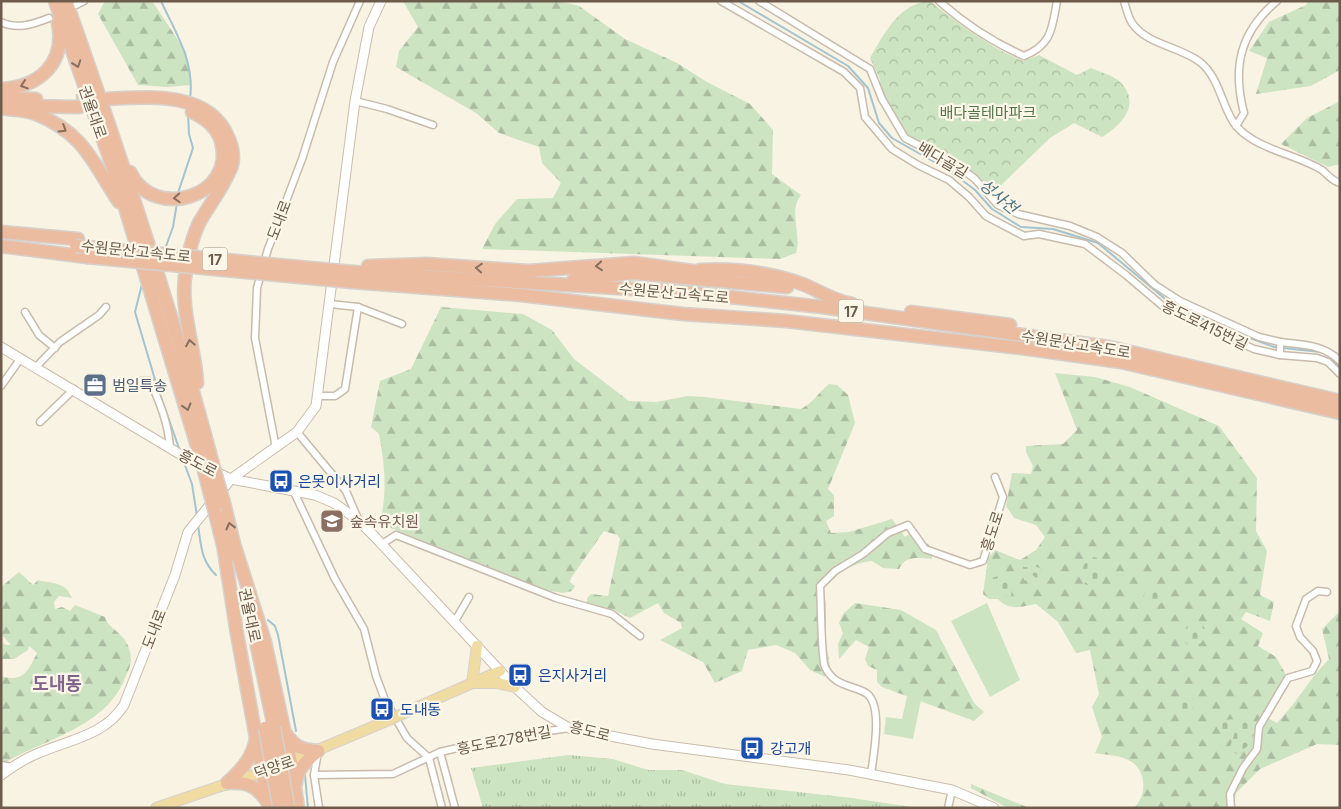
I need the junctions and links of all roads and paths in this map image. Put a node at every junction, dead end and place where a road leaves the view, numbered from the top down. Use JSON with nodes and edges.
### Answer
{"nodes":[{"id":1,"x":54,"y":1,"type":"edge"},
{"id":2,"x":84,"y":1,"type":"edge"},
{"id":3,"x":360,"y":1,"type":"edge"},
{"id":4,"x":382,"y":1,"type":"edge"},
{"id":5,"x":721,"y":1,"type":"edge"},
{"id":6,"x":759,"y":1,"type":"edge"},
{"id":7,"x":939,"y":1,"type":"edge"},
{"id":8,"x":1057,"y":1,"type":"edge"},
{"id":9,"x":1124,"y":1,"type":"edge"},
{"id":10,"x":1277,"y":1,"type":"edge"},
{"id":11,"x":71,"y":3,"type":"edge"},
{"id":12,"x":49,"y":18,"type":"dead end"},
{"id":13,"x":1,"y":22,"type":"edge"},
{"id":14,"x":1,"y":89,"type":"edge"},
{"id":15,"x":1,"y":98,"type":"edge"},
{"id":16,"x":354,"y":101,"type":"junction"},
{"id":17,"x":109,"y":103,"type":"tunnel mouth"},
{"id":18,"x":1,"y":107,"type":"edge"},
{"id":19,"x":202,"y":112,"type":"junction"},
{"id":20,"x":433,"y":125,"type":"dead end"},
{"id":21,"x":1236,"y":126,"type":"junction"},
{"id":22,"x":110,"y":127,"type":"junction"},
{"id":23,"x":1340,"y":183,"type":"edge"},
{"id":24,"x":131,"y":218,"type":"junction"},
{"id":25,"x":1,"y":232,"type":"edge"},
{"id":26,"x":1,"y":237,"type":"edge"},
{"id":27,"x":77,"y":242,"type":"junction"},
{"id":28,"x":1,"y":246,"type":"edge"},
{"id":29,"x":700,"y":270,"type":"junction"},
{"id":30,"x":353,"y":274,"type":"junction"},
{"id":31,"x":532,"y":282,"type":"junction"},
{"id":32,"x":157,"y":290,"type":"junction"},
{"id":33,"x":330,"y":304,"type":"junction"},
{"id":34,"x":106,"y":307,"type":"dead end"},
{"id":35,"x":358,"y":307,"type":"junction"},
{"id":36,"x":25,"y":312,"type":"dead end"},
{"id":37,"x":402,"y":324,"type":"dead end"},
{"id":38,"x":1021,"y":331,"type":"junction"},
{"id":39,"x":1280,"y":343,"type":"junction"},
{"id":40,"x":1,"y":347,"type":"edge"},
{"id":41,"x":54,"y":348,"type":"junction"},
{"id":42,"x":1280,"y":353,"type":"junction"},
{"id":43,"x":21,"y":358,"type":"junction"},
{"id":44,"x":1340,"y":361,"type":"edge"},
{"id":45,"x":36,"y":367,"type":"junction"},
{"id":46,"x":1340,"y":374,"type":"edge"},
{"id":47,"x":141,"y":381,"type":"dead end"},
{"id":48,"x":1,"y":386,"type":"edge"},
{"id":49,"x":74,"y":389,"type":"junction"},
{"id":50,"x":318,"y":396,"type":"junction"},
{"id":51,"x":1340,"y":401,"type":"edge"},
{"id":52,"x":198,"y":408,"type":"junction"},
{"id":53,"x":1340,"y":412,"type":"edge"},
{"id":54,"x":40,"y":422,"type":"dead end"},
{"id":55,"x":297,"y":432,"type":"junction"},
{"id":56,"x":171,"y":448,"type":"junction"},
{"id":57,"x":276,"y":448,"type":"junction"},
{"id":58,"x":207,"y":460,"type":"junction"},
{"id":59,"x":995,"y":477,"type":"dead end"},
{"id":60,"x":231,"y":480,"type":"junction"},
{"id":61,"x":294,"y":492,"type":"junction"},
{"id":62,"x":358,"y":520,"type":"junction"},
{"id":63,"x":382,"y":544,"type":"junction"},
{"id":64,"x":230,"y":550,"type":"junction"},
{"id":65,"x":1327,"y":592,"type":"dead end"},
{"id":66,"x":469,"y":597,"type":"dead end"},
{"id":67,"x":455,"y":621,"type":"junction"},
{"id":68,"x":640,"y":636,"type":"dead end"},
{"id":69,"x":477,"y":646,"type":"junction"},
{"id":70,"x":500,"y":671,"type":"junction"},
{"id":71,"x":472,"y":683,"type":"junction"},
{"id":72,"x":516,"y":687,"type":"junction"},
{"id":73,"x":568,"y":728,"type":"junction"},
{"id":74,"x":270,"y":730,"type":"junction"},
{"id":75,"x":318,"y":751,"type":"junction"},
{"id":76,"x":440,"y":752,"type":"junction"},
{"id":77,"x":429,"y":758,"type":"junction"},
{"id":78,"x":291,"y":762,"type":"junction"},
{"id":79,"x":1,"y":765,"type":"edge"},
{"id":80,"x":12,"y":767,"type":"junction"},
{"id":81,"x":264,"y":771,"type":"junction"},
{"id":82,"x":1,"y":775,"type":"edge"},
{"id":83,"x":314,"y":775,"type":"junction"},
{"id":84,"x":871,"y":775,"type":"junction"},
{"id":85,"x":227,"y":783,"type":"junction"},
{"id":86,"x":952,"y":790,"type":"junction"},
{"id":87,"x":283,"y":805,"type":"edge"},
{"id":88,"x":156,"y":808,"type":"edge"},
{"id":89,"x":319,"y":808,"type":"edge"},
{"id":90,"x":442,"y":808,"type":"edge"},
{"id":91,"x":455,"y":808,"type":"edge"},
{"id":92,"x":948,"y":808,"type":"edge"},
{"id":93,"x":994,"y":808,"type":"edge"},
{"id":94,"x":1231,"y":808,"type":"edge"}],
"edges":[{"from":1,"to":14,"type":"highway","one_way":true},
{"from":1,"to":24,"type":"highway","name":"권율대로","one_way":true},
{"from":2,"to":11,"type":"street"},
{"from":3,"to":57,"type":"street","name":"도내로"},
{"from":4,"to":16,"type":"street","name":"도내로"},
{"from":5,"to":42,"type":"street","name":"흥도로415번길"},
{"from":6,"to":39,"type":"street","name":"배다골길"},
{"from":7,"to":8,"type":"street"},
{"from":9,"to":21,"type":"street"},
{"from":10,"to":21,"type":"street"},
{"from":11,"to":22,"type":"highway","name":"권율대로"},
{"from":12,"to":13,"type":"street"},
{"from":15,"to":18,"type":"highway"},
{"from":16,"to":20,"type":"street"},
{"from":16,"to":33,"type":"street","name":"도내로"},
{"from":17,"to":19,"type":"highway"},
{"from":18,"to":24,"type":"highway","one_way":true},
{"from":19,"to":22,"type":"highway","one_way":true},
{"from":52,"to":19,"type":"highway","one_way":true},
{"from":21,"to":23,"type":"street"},
{"from":22,"to":24,"type":"highway","name":"권율대로"},
{"from":24,"to":32,"type":"highway","bridge":true},
{"from":25,"to":27,"type":"highway"},
{"from":26,"to":27,"type":"highway","name":"수원문산고속도로","number":"17"},
{"from":27,"to":30,"type":"highway","name":"수원문산고속도로","number":"17","bridge":true},
{"from":28,"to":30,"type":"highway","name":"수원문산고속도로","number":"17","bridge":true},
{"from":29,"to":30,"type":"highway","one_way":true},
{"from":29,"to":31,"type":"highway"},
{"from":29,"to":38,"type":"highway"},
{"from":30,"to":31,"type":"highway","name":"수원문산고속도로","number":"17"},
{"from":30,"to":53,"type":"highway","name":"수원문산고속도로","number":"17"},
{"from":31,"to":38,"type":"highway","name":"수원문산고속도로","number":"17"},
{"from":32,"to":52,"type":"highway"},
{"from":32,"to":58,"type":"highway","one_way":true},
{"from":33,"to":35,"type":"street"},
{"from":33,"to":50,"type":"street","name":"도내로"},
{"from":34,"to":41,"type":"street"},
{"from":35,"to":37,"type":"street"},
{"from":35,"to":50,"type":"street"},
{"from":36,"to":41,"type":"street"},
{"from":38,"to":51,"type":"highway","name":"수원문산고속도로","number":"17"},
{"from":39,"to":42,"type":"street"},
{"from":39,"to":44,"type":"street","name":"배다골길"},
{"from":40,"to":43,"type":"street","name":"흥도로"},
{"from":41,"to":45,"type":"street"},
{"from":42,"to":46,"type":"street","name":"흥도로415번길"},
{"from":43,"to":45,"type":"street","name":"흥도로"},
{"from":43,"to":48,"type":"street"},
{"from":45,"to":49,"type":"street","name":"흥도로"},
{"from":47,"to":56,"type":"street"},
{"from":49,"to":54,"type":"street"},
{"from":49,"to":56,"type":"street","name":"흥도로"},
{"from":50,"to":55,"type":"street","name":"도내로"},
{"from":52,"to":58,"type":"highway"},
{"from":55,"to":57,"type":"street","name":"도내로"},
{"from":55,"to":62,"type":"street"},
{"from":56,"to":60,"type":"street","name":"흥도로"},
{"from":57,"to":60,"type":"street","name":"도내로"},
{"from":58,"to":64,"type":"highway","name":"권율대로","bridge":true},
{"from":64,"to":58,"type":"highway","name":"권율대로","one_way":true,"bridge":true},
{"from":59,"to":84,"type":"street","name":"흥도로"},
{"from":60,"to":61,"type":"street","name":"흥도로"},
{"from":60,"to":80,"type":"street","name":"도내로"},
{"from":61,"to":62,"type":"street","name":"흥도로"},
{"from":61,"to":77,"type":"street"},
{"from":62,"to":63,"type":"street","name":"흥도로"},
{"from":63,"to":67,"type":"street","name":"흥도로"},
{"from":63,"to":68,"type":"street"},
{"from":64,"to":74,"type":"highway","name":"권율대로"},
{"from":64,"to":74,"type":"highway"},
{"from":65,"to":94,"type":"street"},
{"from":66,"to":67,"type":"street"},
{"from":67,"to":69,"type":"street","name":"흥도로"},
{"from":69,"to":70,"type":"street","name":"흥도로"},
{"from":69,"to":71,"type":"main road"},
{"from":70,"to":71,"type":"main road"},
{"from":70,"to":72,"type":"street","name":"흥도로"},
{"from":71,"to":72,"type":"main road"},
{"from":71,"to":75,"type":"main road","name":"덕양로","bridge":true},
{"from":72,"to":73,"type":"street","name":"흥도로"},
{"from":73,"to":76,"type":"street","name":"흥도로278번길"},
{"from":73,"to":84,"type":"street","name":"흥도로"},
{"from":74,"to":75,"type":"highway"},
{"from":74,"to":78,"type":"highway"},
{"from":74,"to":81,"type":"highway"},
{"from":74,"to":85,"type":"highway"},
{"from":74,"to":87,"type":"highway","bridge":true},
{"from":75,"to":78,"type":"main road","name":"덕양로"},
{"from":75,"to":83,"type":"street"},
{"from":75,"to":87,"type":"highway"},
{"from":76,"to":77,"type":"street","name":"흥도로278번길"},
{"from":76,"to":91,"type":"street","name":"흥도로278번길"},
{"from":77,"to":83,"type":"street","name":"흥도로278번길"},
{"from":77,"to":90,"type":"street"},
{"from":78,"to":81,"type":"main road","name":"덕양로"},
{"from":78,"to":87,"type":"highway"},
{"from":79,"to":80,"type":"street"},
{"from":80,"to":82,"type":"street","name":"도내로"},
{"from":81,"to":85,"type":"main road","name":"덕양로"},
{"from":81,"to":87,"type":"highway"},
{"from":83,"to":89,"type":"street"},
{"from":84,"to":86,"type":"street","name":"흥도로"},
{"from":85,"to":87,"type":"highway"},
{"from":85,"to":88,"type":"main road","name":"덕양로"},
{"from":86,"to":92,"type":"street"},
{"from":86,"to":93,"type":"street","name":"흥도로"}]}
